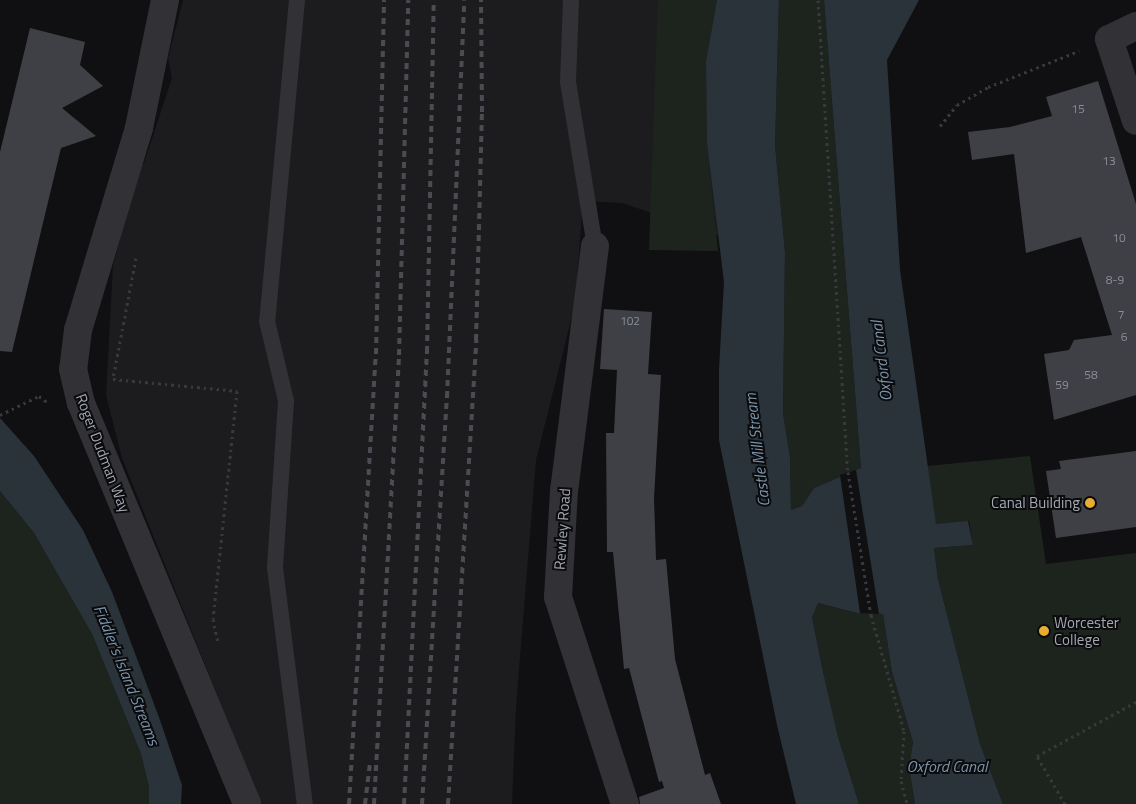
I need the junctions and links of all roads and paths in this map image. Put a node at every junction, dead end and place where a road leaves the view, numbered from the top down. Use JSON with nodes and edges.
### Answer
{"nodes":[{"id":1,"x":165,"y":0,"type":"edge"},
{"id":2,"x":297,"y":0,"type":"edge"},
{"id":3,"x":571,"y":0,"type":"edge"},
{"id":4,"x":818,"y":0,"type":"edge"},
{"id":5,"x":1136,"y":26,"type":"edge"},
{"id":6,"x":1109,"y":39,"type":"junction"},
{"id":7,"x":1136,"y":121,"type":"edge"},
{"id":8,"x":940,"y":126,"type":"dead end"},
{"id":9,"x":595,"y":246,"type":"joint"},
{"id":10,"x":137,"y":254,"type":"dead end"},
{"id":11,"x":21,"y":406,"type":"dead end"},
{"id":12,"x":0,"y":415,"type":"edge"},
{"id":13,"x":219,"y":648,"type":"dead end"},
{"id":14,"x":1136,"y":702,"type":"edge"},
{"id":15,"x":247,"y":804,"type":"edge"},
{"id":16,"x":306,"y":804,"type":"edge"},
{"id":17,"x":625,"y":804,"type":"edge"},
{"id":18,"x":907,"y":804,"type":"edge"},
{"id":19,"x":1065,"y":804,"type":"edge"}],
"edges":[{"from":1,"to":15,"type":"street","name":"Roger Dudman Way"},
{"from":2,"to":16,"type":"lane"},
{"from":3,"to":9,"type":"lane"},
{"from":4,"to":18,"type":"path"},
{"from":5,"to":6,"type":"street"},
{"from":6,"to":7,"type":"street"},
{"from":6,"to":8,"type":"path"},
{"from":9,"to":17,"type":"street","name":"Rewley Road"},
{"from":10,"to":13,"type":"path"},
{"from":11,"to":12,"type":"path"},
{"from":14,"to":19,"type":"path"}]}
